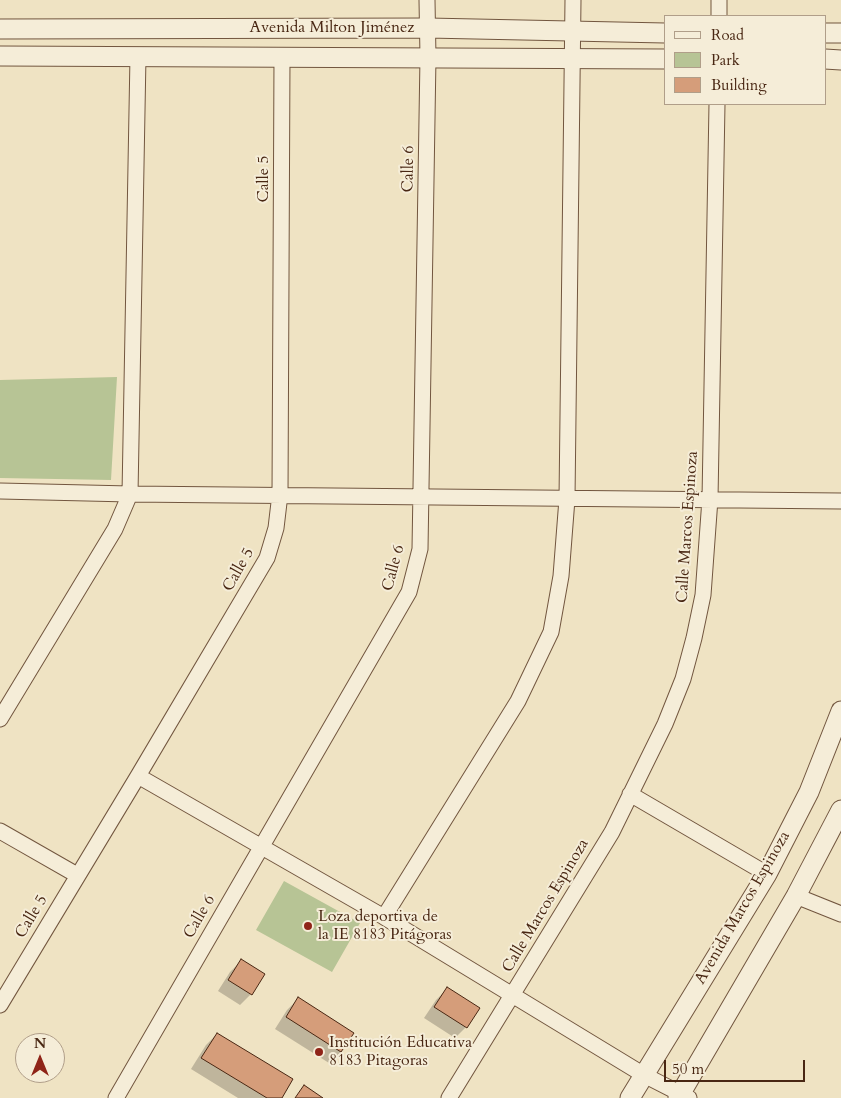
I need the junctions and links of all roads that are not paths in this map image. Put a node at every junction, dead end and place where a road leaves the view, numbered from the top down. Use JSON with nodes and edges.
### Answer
{"nodes":[{"id":1,"x":427,"y":0,"type":"edge"},
{"id":2,"x":573,"y":0,"type":"edge"},
{"id":3,"x":719,"y":0,"type":"edge"},
{"id":4,"x":718,"y":15,"type":"edge"},
{"id":5,"x":428,"y":28,"type":"junction"},
{"id":6,"x":0,"y":30,"type":"edge"},
{"id":7,"x":572,"y":31,"type":"junction"},
{"id":8,"x":664,"y":33,"type":"edge"},
{"id":9,"x":826,"y":33,"type":"edge"},
{"id":10,"x":841,"y":33,"type":"edge"},
{"id":11,"x":0,"y":56,"type":"edge"},
{"id":12,"x":138,"y":56,"type":"junction"},
{"id":13,"x":428,"y":57,"type":"junction"},
{"id":14,"x":282,"y":58,"type":"junction"},
{"id":15,"x":572,"y":59,"type":"junction"},
{"id":16,"x":664,"y":59,"type":"edge"},
{"id":17,"x":826,"y":60,"type":"edge"},
{"id":18,"x":841,"y":60,"type":"edge"},
{"id":19,"x":717,"y":105,"type":"edge"},
{"id":20,"x":0,"y":491,"type":"edge"},
{"id":21,"x":130,"y":494,"type":"junction"},
{"id":22,"x":280,"y":494,"type":"junction"},
{"id":23,"x":420,"y":497,"type":"junction"},
{"id":24,"x":567,"y":499,"type":"junction"},
{"id":25,"x":710,"y":499,"type":"junction"},
{"id":26,"x":841,"y":501,"type":"edge"},
{"id":27,"x":841,"y":711,"type":"edge"},
{"id":28,"x":0,"y":719,"type":"edge"},
{"id":29,"x":138,"y":776,"type":"junction"},
{"id":30,"x":630,"y":794,"type":"junction"},
{"id":31,"x":841,"y":810,"type":"edge"},
{"id":32,"x":0,"y":831,"type":"edge"},
{"id":33,"x":260,"y":847,"type":"junction"},
{"id":34,"x":767,"y":874,"type":"junction"},
{"id":35,"x":77,"y":875,"type":"junction"},
{"id":36,"x":796,"y":896,"type":"junction"},
{"id":37,"x":841,"y":914,"type":"edge"},
{"id":38,"x":384,"y":916,"type":"junction"},
{"id":39,"x":512,"y":996,"type":"junction"},
{"id":40,"x":0,"y":1004,"type":"edge"},
{"id":41,"x":644,"y":1075,"type":"junction"},
{"id":42,"x":683,"y":1097,"type":"edge"},
{"id":43,"x":116,"y":1098,"type":"edge"},
{"id":44,"x":449,"y":1098,"type":"edge"},
{"id":45,"x":630,"y":1098,"type":"edge"}],
"edges":[{"from":1,"to":5,"type":"street","name":"Calle 6"},
{"from":2,"to":7,"type":"street"},
{"from":3,"to":4,"type":"street"},
{"from":5,"to":6,"type":"street","name":"Avenida Milton Jiménez"},
{"from":5,"to":7,"type":"street","name":"Avenida Milton Jiménez"},
{"from":5,"to":13,"type":"street","name":"Calle 6"},
{"from":7,"to":8,"type":"street","name":"Avenida Milton Jiménez"},
{"from":7,"to":15,"type":"street"},
{"from":9,"to":10,"type":"street"},
{"from":11,"to":12,"type":"street","name":"Avenida Milton Jiménez"},
{"from":12,"to":14,"type":"street","name":"Avenida Milton Jiménez"},
{"from":12,"to":21,"type":"street"},
{"from":13,"to":14,"type":"street","name":"Avenida Milton Jiménez"},
{"from":13,"to":15,"type":"street","name":"Avenida Milton Jiménez"},
{"from":13,"to":23,"type":"street","name":"Calle 6"},
{"from":14,"to":22,"type":"street","name":"Calle 5"},
{"from":15,"to":16,"type":"street","name":"Avenida Milton Jiménez"},
{"from":15,"to":24,"type":"street"},
{"from":17,"to":18,"type":"street"},
{"from":19,"to":25,"type":"street","name":"Calle Marcos Espinoza"},
{"from":20,"to":21,"type":"street"},
{"from":21,"to":22,"type":"street"},
{"from":21,"to":28,"type":"street"},
{"from":22,"to":23,"type":"street"},
{"from":22,"to":29,"type":"street","name":"Calle 5"},
{"from":23,"to":24,"type":"street"},
{"from":23,"to":33,"type":"street","name":"Calle 6"},
{"from":24,"to":25,"type":"street"},
{"from":24,"to":38,"type":"street"},
{"from":25,"to":26,"type":"street"},
{"from":25,"to":30,"type":"street","name":"Calle Marcos Espinoza"},
{"from":27,"to":34,"type":"street","name":"Avenida Marcos Espinoza"},
{"from":29,"to":33,"type":"street"},
{"from":29,"to":35,"type":"street","name":"Calle 5"},
{"from":30,"to":34,"type":"street"},
{"from":30,"to":39,"type":"street","name":"Calle Marcos Espinoza"},
{"from":31,"to":36,"type":"street"},
{"from":32,"to":35,"type":"street"},
{"from":33,"to":38,"type":"street"},
{"from":33,"to":43,"type":"street","name":"Calle 6"},
{"from":34,"to":41,"type":"street","name":"Avenida Marcos Espinoza"},
{"from":35,"to":40,"type":"street","name":"Calle 5"},
{"from":36,"to":37,"type":"street"},
{"from":36,"to":42,"type":"street"},
{"from":38,"to":39,"type":"street"},
{"from":39,"to":41,"type":"street"},
{"from":39,"to":44,"type":"street","name":"Calle Marcos Espinoza"},
{"from":41,"to":42,"type":"street"},
{"from":41,"to":45,"type":"street","name":"Avenida Marcos Espinoza"}]}
